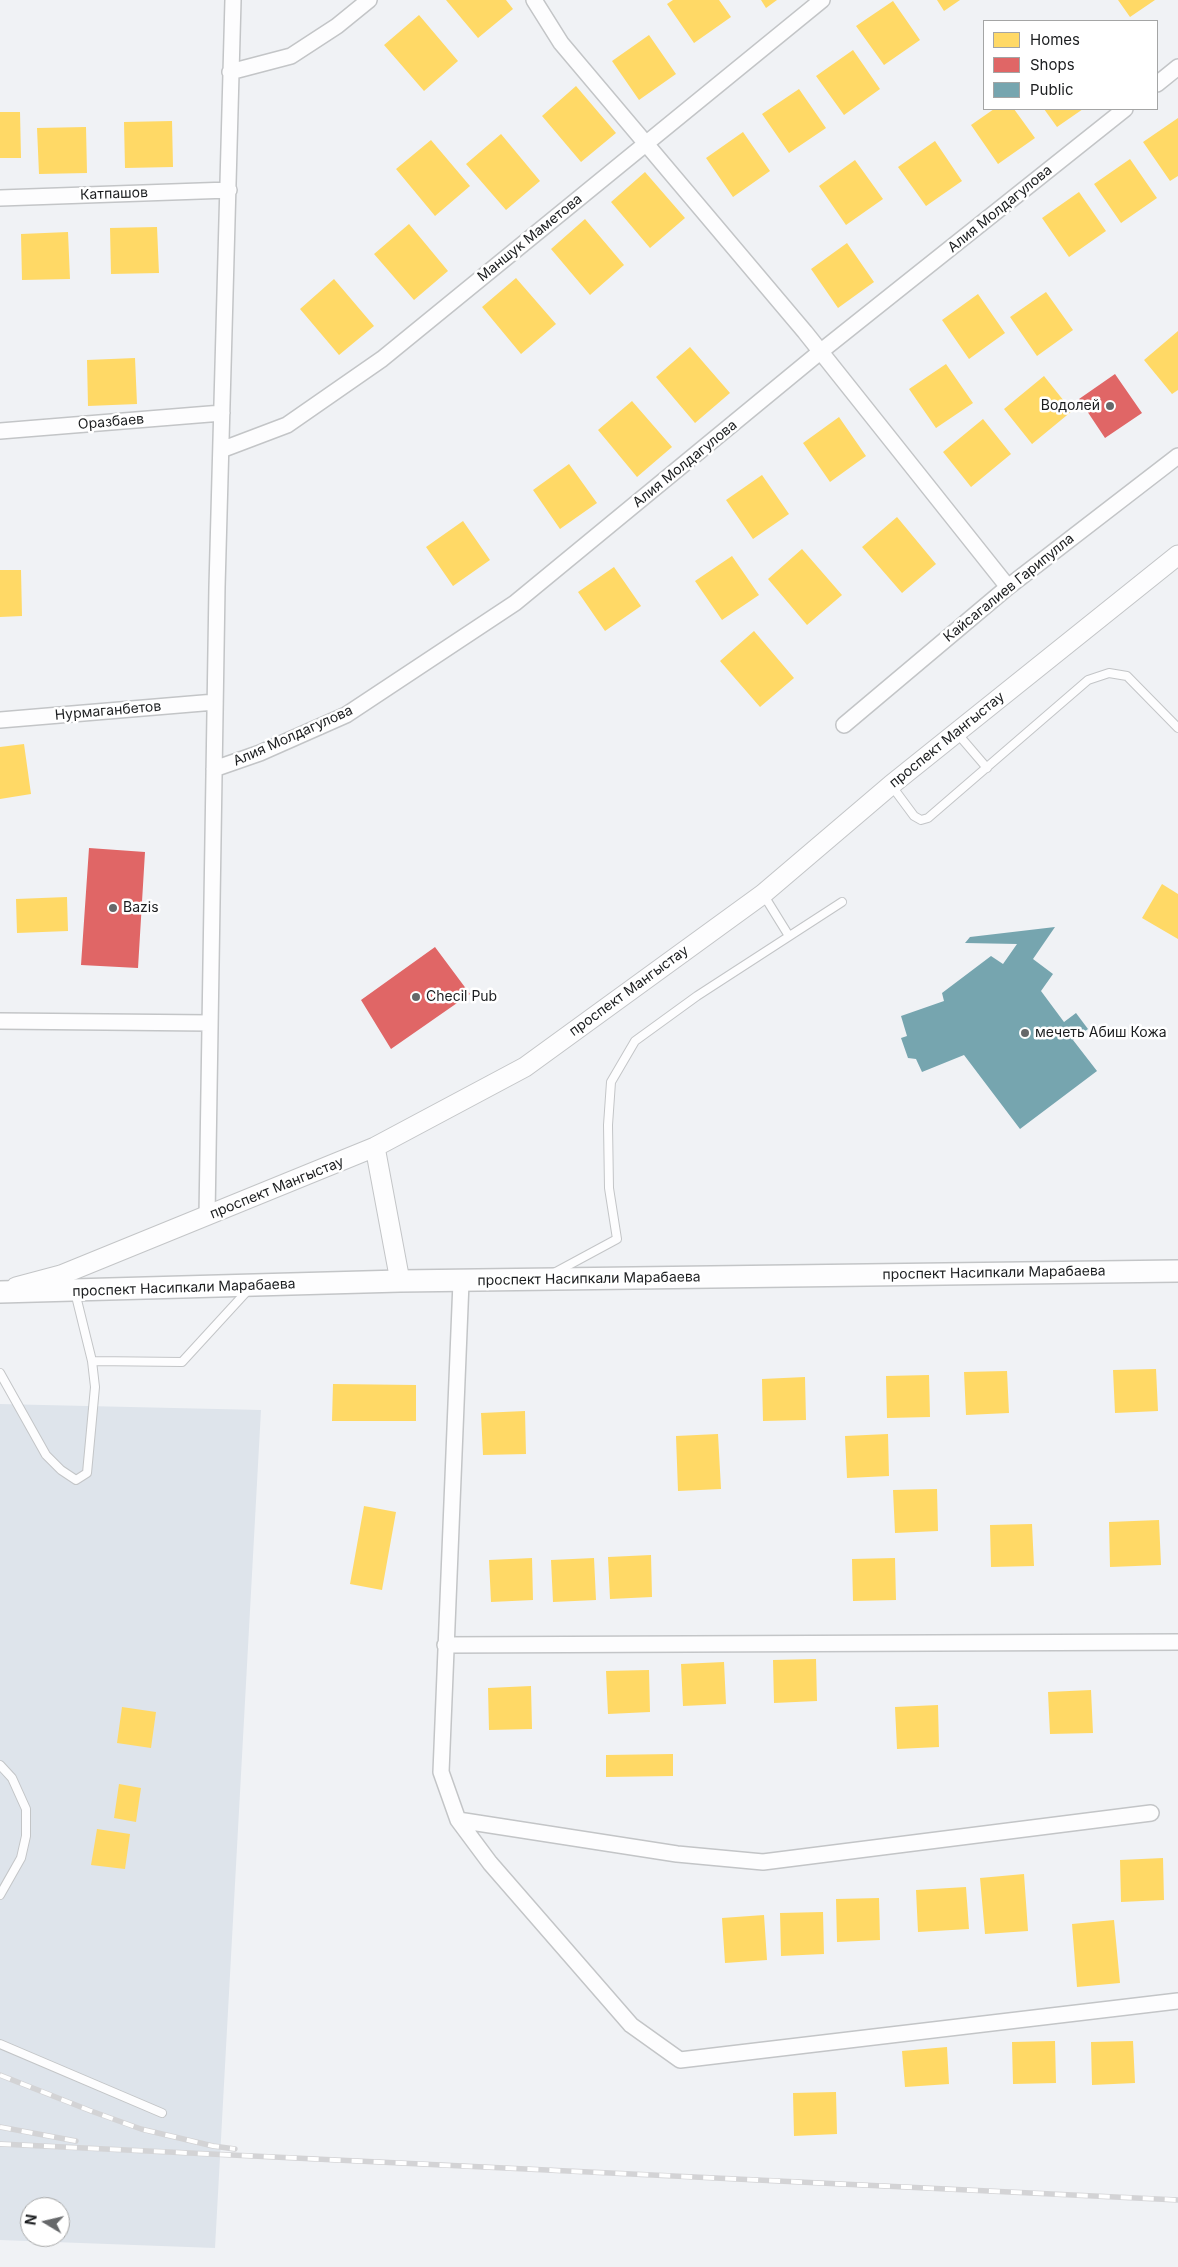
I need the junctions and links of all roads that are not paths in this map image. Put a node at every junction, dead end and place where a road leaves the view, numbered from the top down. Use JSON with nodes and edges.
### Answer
{"nodes":[{"id":1,"x":233,"y":0,"type":"edge"},
{"id":2,"x":369,"y":0,"type":"edge"},
{"id":3,"x":534,"y":0,"type":"edge"},
{"id":4,"x":822,"y":0,"type":"edge"},
{"id":5,"x":1178,"y":67,"type":"edge"},
{"id":6,"x":230,"y":72,"type":"junction"},
{"id":7,"x":1158,"y":83,"type":"edge"},
{"id":8,"x":1124,"y":110,"type":"edge"},
{"id":9,"x":645,"y":144,"type":"junction"},
{"id":10,"x":229,"y":190,"type":"junction"},
{"id":11,"x":0,"y":198,"type":"edge"},
{"id":12,"x":820,"y":352,"type":"junction"},
{"id":13,"x":222,"y":413,"type":"junction"},
{"id":14,"x":0,"y":431,"type":"edge"},
{"id":15,"x":221,"y":450,"type":"junction"},
{"id":16,"x":1178,"y":456,"type":"edge"},
{"id":17,"x":1178,"y":555,"type":"edge"},
{"id":18,"x":1008,"y":587,"type":"junction"},
{"id":19,"x":215,"y":702,"type":"junction"},
{"id":20,"x":0,"y":720,"type":"edge"},
{"id":21,"x":844,"y":725,"type":"dead end"},
{"id":22,"x":1178,"y":728,"type":"edge"},
{"id":23,"x":956,"y":732,"type":"junction"},
{"id":24,"x":987,"y":768,"type":"junction"},
{"id":25,"x":214,"y":769,"type":"junction"},
{"id":26,"x":891,"y":785,"type":"junction"},
{"id":27,"x":763,"y":894,"type":"junction"},
{"id":28,"x":842,"y":902,"type":"dead end"},
{"id":29,"x":789,"y":936,"type":"junction"},
{"id":30,"x":0,"y":1021,"type":"edge"},
{"id":31,"x":210,"y":1023,"type":"junction"},
{"id":32,"x":376,"y":1148,"type":"junction"},
{"id":33,"x":207,"y":1216,"type":"junction"},
{"id":34,"x":1178,"y":1271,"type":"edge"},
{"id":35,"x":541,"y":1280,"type":"junction"},
{"id":36,"x":400,"y":1281,"type":"junction"},
{"id":37,"x":461,"y":1282,"type":"junction"},
{"id":38,"x":252,"y":1286,"type":"junction"},
{"id":39,"x":75,"y":1291,"type":"junction"},
{"id":40,"x":0,"y":1292,"type":"edge"},
{"id":41,"x":92,"y":1361,"type":"junction"},
{"id":42,"x":0,"y":1373,"type":"edge"},
{"id":43,"x":1178,"y":1642,"type":"edge"},
{"id":44,"x":445,"y":1645,"type":"junction"},
{"id":45,"x":0,"y":1765,"type":"edge"},
{"id":46,"x":1151,"y":1813,"type":"dead end"},
{"id":47,"x":458,"y":1820,"type":"junction"},
{"id":48,"x":0,"y":1895,"type":"edge"},
{"id":49,"x":1178,"y":2002,"type":"edge"},
{"id":50,"x":0,"y":2044,"type":"edge"},
{"id":51,"x":162,"y":2113,"type":"dead end"}],
"edges":[{"from":1,"to":6,"type":"street"},
{"from":2,"to":6,"type":"street"},
{"from":3,"to":9,"type":"street"},
{"from":4,"to":9,"type":"street","name":"Маншук Маметова"},
{"from":5,"to":7,"type":"street"},
{"from":6,"to":10,"type":"street"},
{"from":8,"to":12,"type":"street","name":"Алия Молдагулова"},
{"from":9,"to":12,"type":"street"},
{"from":9,"to":15,"type":"street","name":"Маншук Маметова"},
{"from":10,"to":11,"type":"street","name":"Катпашов"},
{"from":10,"to":13,"type":"street"},
{"from":12,"to":18,"type":"street"},
{"from":12,"to":25,"type":"street","name":"Алия Молдагулова"},
{"from":13,"to":14,"type":"street","name":"Оразбаев"},
{"from":13,"to":15,"type":"street"},
{"from":15,"to":19,"type":"street"},
{"from":16,"to":18,"type":"street","name":"Кайсагалиев Гарипулла"},
{"from":17,"to":23,"type":"street","name":"проспект Мангыстау"},
{"from":18,"to":21,"type":"street","name":"Кайсагалиев Гарипулла"},
{"from":19,"to":20,"type":"street","name":"Нурмаганбетов"},
{"from":19,"to":25,"type":"street"},
{"from":22,"to":24,"type":"lane"},
{"from":23,"to":24,"type":"lane"},
{"from":23,"to":26,"type":"street","name":"проспект Мангыстау"},
{"from":24,"to":26,"type":"lane"},
{"from":25,"to":31,"type":"street"},
{"from":26,"to":27,"type":"street","name":"проспект Мангыстау"},
{"from":27,"to":29,"type":"lane"},
{"from":27,"to":32,"type":"street","name":"проспект Мангыстау"},
{"from":28,"to":29,"type":"lane"},
{"from":29,"to":35,"type":"lane"},
{"from":30,"to":31,"type":"street"},
{"from":31,"to":33,"type":"street"},
{"from":32,"to":33,"type":"street","name":"проспект Мангыстау"},
{"from":32,"to":36,"type":"street"},
{"from":33,"to":40,"type":"street","name":"проспект Мангыстау"},
{"from":34,"to":35,"type":"main road","name":"проспект Насипкали Марабаева"},
{"from":35,"to":37,"type":"main road","name":"проспект Насипкали Марабаева"},
{"from":36,"to":37,"type":"main road","name":"проспект Насипкали Марабаева"},
{"from":36,"to":38,"type":"main road","name":"проспект Насипкали Марабаева"},
{"from":37,"to":44,"type":"street"},
{"from":38,"to":39,"type":"main road","name":"проспект Насипкали Марабаева"},
{"from":38,"to":41,"type":"lane"},
{"from":39,"to":40,"type":"main road","name":"проспект Насипкали Марабаева"},
{"from":39,"to":41,"type":"lane"},
{"from":41,"to":42,"type":"lane"},
{"from":43,"to":44,"type":"street"},
{"from":44,"to":47,"type":"street"},
{"from":45,"to":48,"type":"lane"},
{"from":46,"to":47,"type":"street"},
{"from":47,"to":49,"type":"street"},
{"from":50,"to":51,"type":"lane"}]}
